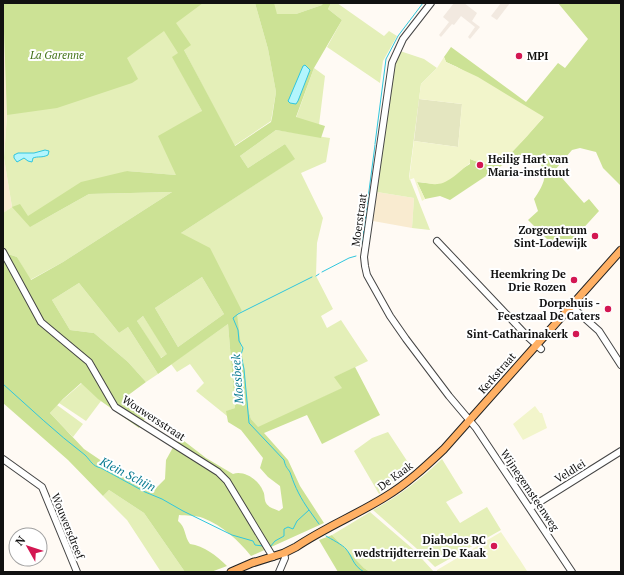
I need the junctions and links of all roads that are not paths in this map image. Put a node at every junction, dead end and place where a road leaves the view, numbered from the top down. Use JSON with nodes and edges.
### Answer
{"nodes":[{"id":1,"x":430,"y":3,"type":"edge"},
{"id":2,"x":437,"y":242,"type":"dead end"},
{"id":3,"x":621,"y":250,"type":"edge"},
{"id":4,"x":3,"y":252,"type":"edge"},
{"id":5,"x":571,"y":306,"type":"junction"},
{"id":6,"x":539,"y":347,"type":"junction"},
{"id":7,"x":621,"y":365,"type":"edge"},
{"id":8,"x":469,"y":421,"type":"junction"},
{"id":9,"x":621,"y":451,"type":"edge"},
{"id":10,"x":3,"y":459,"type":"edge"},
{"id":11,"x":530,"y":508,"type":"junction"},
{"id":12,"x":304,"y":542,"type":"junction"},
{"id":13,"x":284,"y":553,"type":"junction"},
{"id":14,"x":272,"y":555,"type":"junction"},
{"id":15,"x":77,"y":572,"type":"edge"},
{"id":16,"x":231,"y":572,"type":"edge"},
{"id":17,"x":280,"y":572,"type":"edge"},
{"id":18,"x":572,"y":572,"type":"edge"}],
"edges":[{"from":1,"to":8,"type":"street","name":"Moerstraat"},
{"from":2,"to":6,"type":"street"},
{"from":3,"to":5,"type":"main road","name":"Kerkstraat"},
{"from":4,"to":14,"type":"street","name":"Wouwersstraat"},
{"from":5,"to":6,"type":"main road","name":"Kerkstraat"},
{"from":5,"to":7,"type":"street"},
{"from":6,"to":8,"type":"main road","name":"Kerkstraat"},
{"from":8,"to":11,"type":"street","name":"Wijnegemsteenweg"},
{"from":8,"to":12,"type":"main road","name":"De Kaak"},
{"from":9,"to":11,"type":"street","name":"Veldlei"},
{"from":10,"to":15,"type":"street","name":"Wouwersdreef"},
{"from":11,"to":18,"type":"street","name":"Wijnegemsteenweg"},
{"from":12,"to":13,"type":"main road"},
{"from":12,"to":14,"type":"main road"},
{"from":13,"to":14,"type":"main road"},
{"from":13,"to":17,"type":"street"},
{"from":14,"to":16,"type":"main road"}]}
